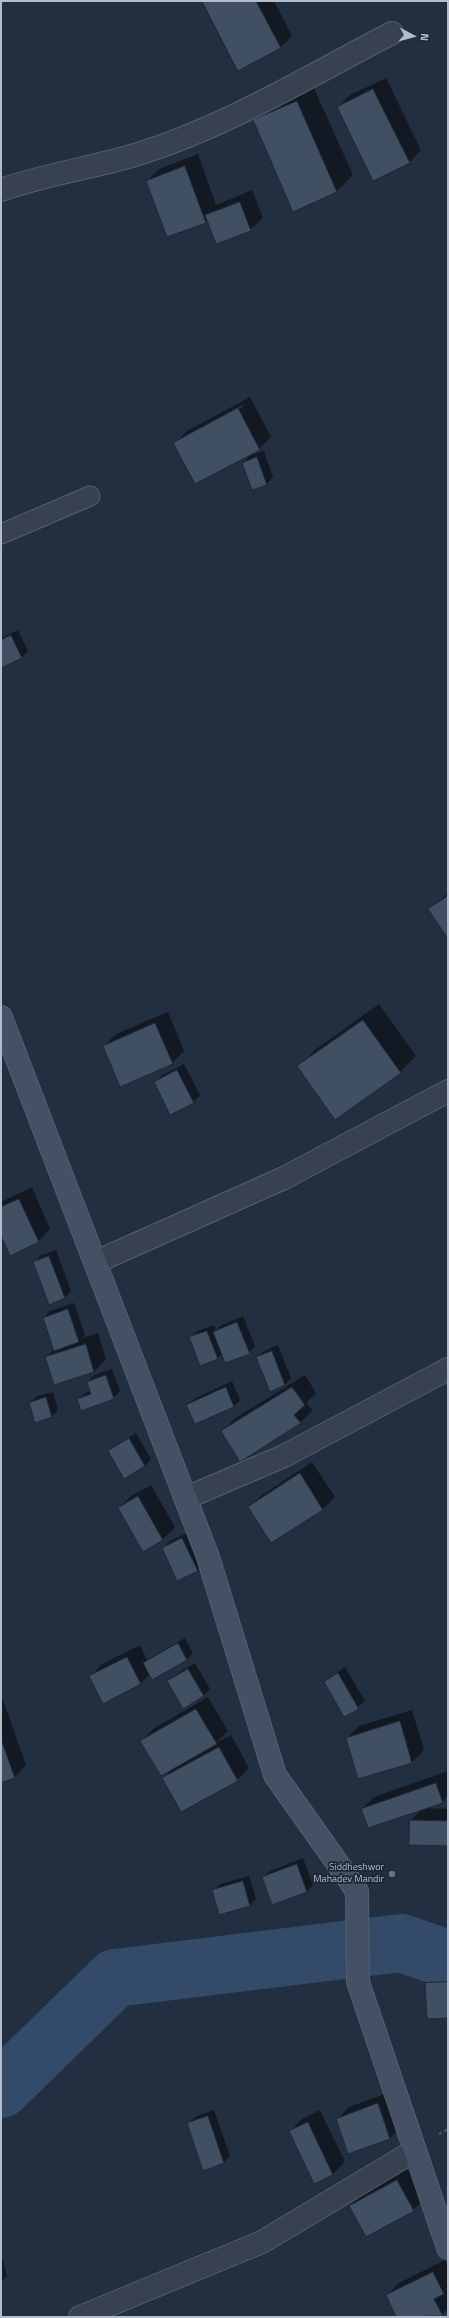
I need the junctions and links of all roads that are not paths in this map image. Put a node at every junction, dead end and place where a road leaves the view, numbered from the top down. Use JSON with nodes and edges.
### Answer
{"nodes":[{"id":1,"x":392,"y":32,"type":"dead end"},
{"id":2,"x":1,"y":190,"type":"edge"},
{"id":3,"x":90,"y":496,"type":"dead end"},
{"id":4,"x":1,"y":534,"type":"edge"},
{"id":5,"x":1,"y":1017,"type":"edge"},
{"id":6,"x":448,"y":1091,"type":"edge"},
{"id":7,"x":96,"y":1262,"type":"junction"},
{"id":8,"x":448,"y":1369,"type":"edge"},
{"id":9,"x":186,"y":1498,"type":"junction"},
{"id":10,"x":414,"y":2151,"type":"junction"},
{"id":11,"x":448,"y":2248,"type":"edge"},
{"id":12,"x":80,"y":2317,"type":"edge"}],
"edges":[{"from":1,"to":2,"type":"street"},
{"from":3,"to":4,"type":"lane"},
{"from":5,"to":7,"type":"main road"},
{"from":6,"to":7,"type":"street"},
{"from":7,"to":9,"type":"main road"},
{"from":8,"to":9,"type":"street"},
{"from":9,"to":10,"type":"main road"},
{"from":10,"to":11,"type":"main road"},
{"from":10,"to":12,"type":"street"}]}
